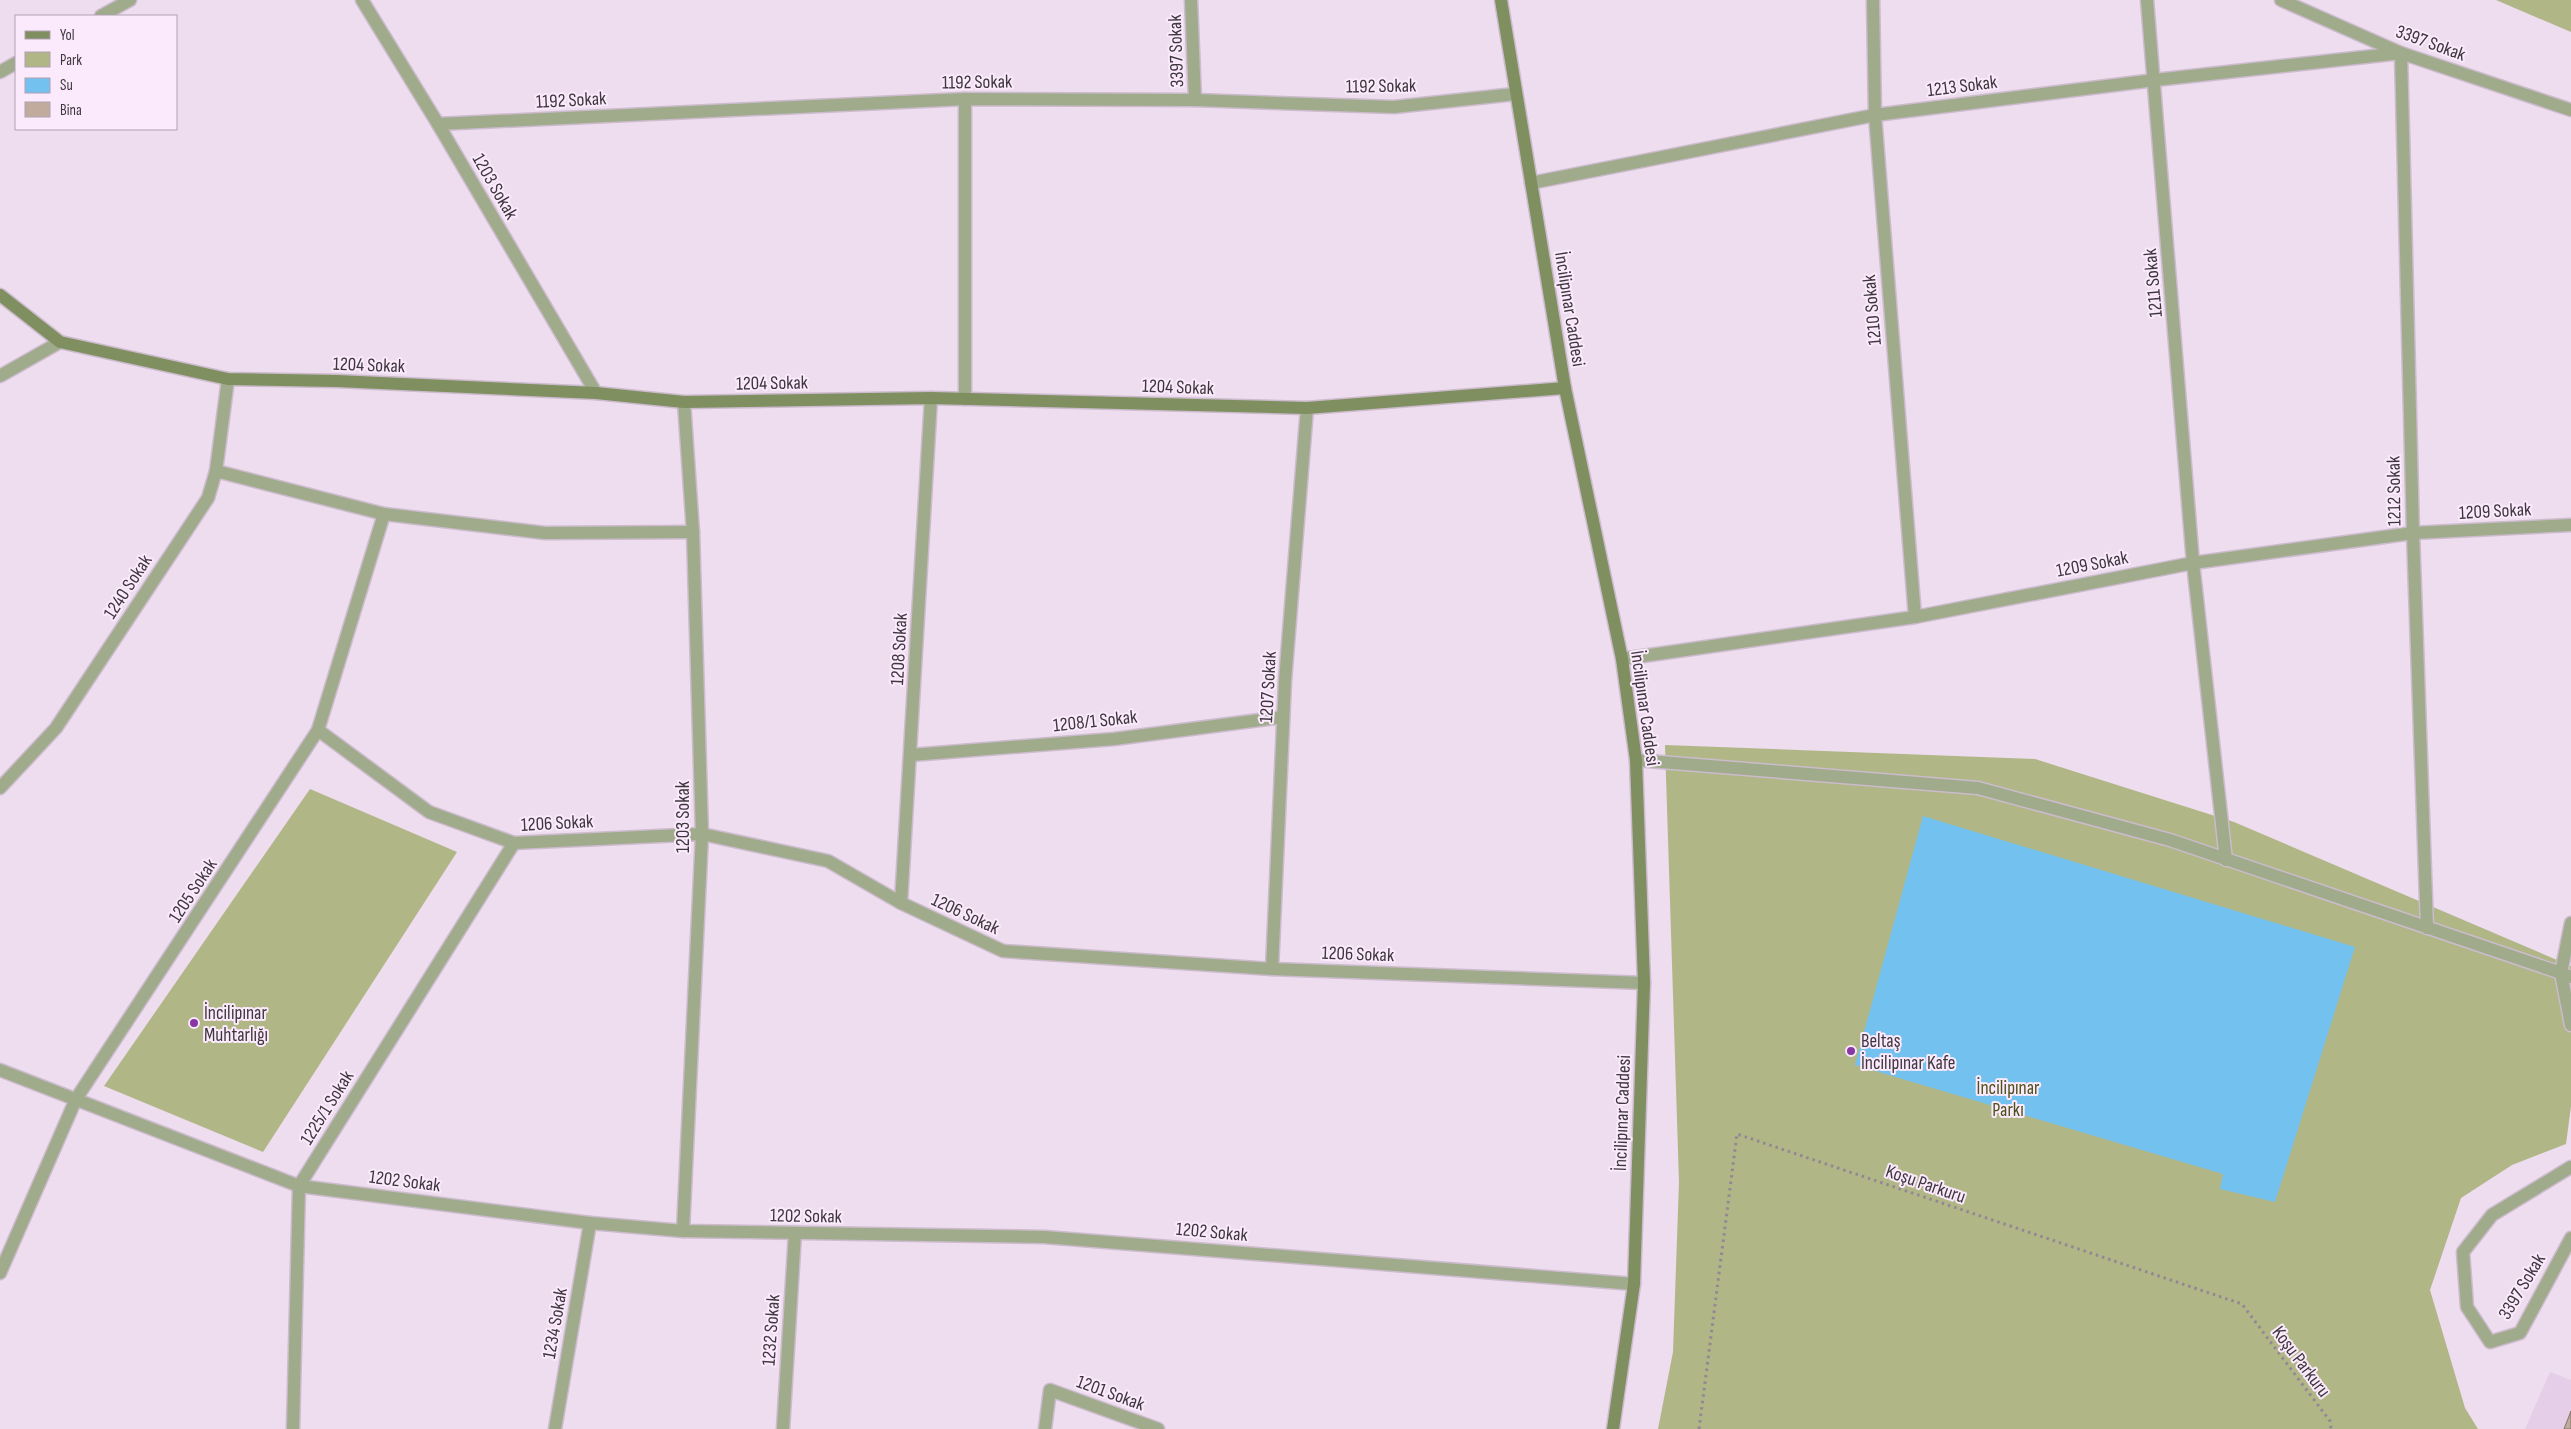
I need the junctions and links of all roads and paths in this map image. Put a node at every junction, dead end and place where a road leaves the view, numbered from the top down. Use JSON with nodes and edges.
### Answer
{"nodes":[{"id":1,"x":130,"y":0,"type":"edge"},
{"id":2,"x":362,"y":0,"type":"edge"},
{"id":3,"x":1191,"y":0,"type":"edge"},
{"id":4,"x":1501,"y":0,"type":"edge"},
{"id":5,"x":1873,"y":0,"type":"edge"},
{"id":6,"x":2147,"y":0,"type":"edge"},
{"id":7,"x":2281,"y":0,"type":"edge"},
{"id":8,"x":103,"y":15,"type":"edge"},
{"id":9,"x":2401,"y":53,"type":"junction"},
{"id":10,"x":15,"y":64,"type":"edge"},
{"id":11,"x":0,"y":72,"type":"edge"},
{"id":12,"x":2154,"y":80,"type":"junction"},
{"id":13,"x":1515,"y":94,"type":"junction"},
{"id":14,"x":965,"y":99,"type":"junction"},
{"id":15,"x":1195,"y":100,"type":"junction"},
{"id":16,"x":2571,"y":110,"type":"edge"},
{"id":17,"x":1875,"y":115,"type":"junction"},
{"id":18,"x":438,"y":124,"type":"junction"},
{"id":19,"x":1531,"y":183,"type":"junction"},
{"id":20,"x":0,"y":295,"type":"edge"},
{"id":21,"x":60,"y":342,"type":"junction"},
{"id":22,"x":0,"y":376,"type":"edge"},
{"id":23,"x":228,"y":379,"type":"junction"},
{"id":24,"x":1565,"y":388,"type":"junction"},
{"id":25,"x":596,"y":393,"type":"junction"},
{"id":26,"x":931,"y":398,"type":"junction"},
{"id":27,"x":965,"y":399,"type":"junction"},
{"id":28,"x":684,"y":402,"type":"junction"},
{"id":29,"x":1307,"y":408,"type":"junction"},
{"id":30,"x":216,"y":470,"type":"junction"},
{"id":31,"x":384,"y":514,"type":"junction"},
{"id":32,"x":2571,"y":525,"type":"edge"},
{"id":33,"x":693,"y":532,"type":"junction"},
{"id":34,"x":2413,"y":533,"type":"junction"},
{"id":35,"x":2193,"y":563,"type":"junction"},
{"id":36,"x":1915,"y":617,"type":"junction"},
{"id":37,"x":1622,"y":659,"type":"junction"},
{"id":38,"x":1283,"y":717,"type":"junction"},
{"id":39,"x":318,"y":730,"type":"junction"},
{"id":40,"x":911,"y":755,"type":"junction"},
{"id":41,"x":1636,"y":760,"type":"junction"},
{"id":42,"x":0,"y":788,"type":"edge"},
{"id":43,"x":702,"y":834,"type":"junction"},
{"id":44,"x":514,"y":843,"type":"junction"},
{"id":45,"x":2226,"y":860,"type":"junction"},
{"id":46,"x":901,"y":903,"type":"junction"},
{"id":47,"x":2571,"y":923,"type":"edge"},
{"id":48,"x":2427,"y":928,"type":"junction"},
{"id":49,"x":1272,"y":969,"type":"junction"},
{"id":50,"x":2566,"y":975,"type":"edge"},
{"id":51,"x":1644,"y":984,"type":"junction"},
{"id":52,"x":2571,"y":1025,"type":"edge"},
{"id":53,"x":0,"y":1070,"type":"edge"},
{"id":54,"x":76,"y":1099,"type":"junction"},
{"id":55,"x":2571,"y":1167,"type":"edge"},
{"id":56,"x":298,"y":1186,"type":"junction"},
{"id":57,"x":590,"y":1223,"type":"junction"},
{"id":58,"x":683,"y":1232,"type":"junction"},
{"id":59,"x":795,"y":1233,"type":"junction"},
{"id":60,"x":2571,"y":1238,"type":"edge"},
{"id":61,"x":0,"y":1273,"type":"edge"},
{"id":62,"x":1634,"y":1284,"type":"junction"},
{"id":63,"x":293,"y":1429,"type":"edge"},
{"id":64,"x":555,"y":1429,"type":"edge"},
{"id":65,"x":782,"y":1429,"type":"edge"},
{"id":66,"x":1044,"y":1429,"type":"edge"},
{"id":67,"x":1158,"y":1429,"type":"edge"},
{"id":68,"x":1613,"y":1429,"type":"edge"},
{"id":69,"x":1699,"y":1429,"type":"edge"},
{"id":70,"x":2331,"y":1429,"type":"edge"}],
"edges":[{"from":1,"to":8,"type":"street"},
{"from":2,"to":18,"type":"street","name":"1203 Sokak"},
{"from":3,"to":15,"type":"street","name":"3397 Sokak"},
{"from":4,"to":13,"type":"street","name":"İncilipınar Caddesi"},
{"from":5,"to":17,"type":"street","name":"1210 Sokak"},
{"from":6,"to":12,"type":"street","name":"1211 Sokak"},
{"from":7,"to":9,"type":"street","name":"3397 Sokak"},
{"from":9,"to":12,"type":"street","name":"1213 Sokak"},
{"from":9,"to":16,"type":"street","name":"3397 Sokak"},
{"from":9,"to":34,"type":"street","name":"1212 Sokak"},
{"from":10,"to":11,"type":"street"},
{"from":12,"to":17,"type":"street","name":"1213 Sokak"},
{"from":12,"to":35,"type":"street","name":"1211 Sokak"},
{"from":13,"to":15,"type":"street","name":"1192 Sokak"},
{"from":13,"to":19,"type":"street","name":"İncilipınar Caddesi"},
{"from":14,"to":15,"type":"street","name":"1192 Sokak"},
{"from":14,"to":18,"type":"street","name":"1192 Sokak"},
{"from":14,"to":27,"type":"street"},
{"from":17,"to":19,"type":"street","name":"1213 Sokak"},
{"from":17,"to":36,"type":"street","name":"1210 Sokak"},
{"from":18,"to":25,"type":"street","name":"1203 Sokak"},
{"from":19,"to":24,"type":"street","name":"İncilipınar Caddesi"},
{"from":20,"to":21,"type":"street","name":"1204 Sokak"},
{"from":21,"to":22,"type":"street"},
{"from":21,"to":23,"type":"street","name":"1204 Sokak"},
{"from":23,"to":25,"type":"street","name":"1204 Sokak"},
{"from":23,"to":30,"type":"street","name":"1240 Sokak"},
{"from":24,"to":29,"type":"street","name":"1204 Sokak"},
{"from":24,"to":37,"type":"street","name":"İncilipınar Caddesi"},
{"from":25,"to":28,"type":"street","name":"1204 Sokak"},
{"from":26,"to":27,"type":"street","name":"1204 Sokak"},
{"from":26,"to":28,"type":"street","name":"1204 Sokak"},
{"from":26,"to":40,"type":"street","name":"1208 Sokak"},
{"from":27,"to":29,"type":"street","name":"1204 Sokak"},
{"from":28,"to":33,"type":"street","name":"1203 Sokak"},
{"from":29,"to":38,"type":"street","name":"1207 Sokak"},
{"from":30,"to":31,"type":"street"},
{"from":30,"to":42,"type":"street","name":"1240 Sokak"},
{"from":31,"to":33,"type":"street"},
{"from":31,"to":39,"type":"street","name":"1205 Sokak"},
{"from":32,"to":34,"type":"street","name":"1209 Sokak"},
{"from":33,"to":43,"type":"street","name":"1203 Sokak"},
{"from":34,"to":35,"type":"street","name":"1209 Sokak"},
{"from":34,"to":48,"type":"street","name":"1212 Sokak"},
{"from":35,"to":36,"type":"street","name":"1209 Sokak"},
{"from":35,"to":45,"type":"street","name":"1211 Sokak"},
{"from":36,"to":37,"type":"street","name":"1209 Sokak"},
{"from":37,"to":41,"type":"street","name":"İncilipınar Caddesi"},
{"from":38,"to":40,"type":"street","name":"1208/1 Sokak"},
{"from":38,"to":49,"type":"street","name":"1207 Sokak"},
{"from":39,"to":44,"type":"street","name":"1206 Sokak"},
{"from":39,"to":54,"type":"street","name":"1205 Sokak"},
{"from":40,"to":46,"type":"street","name":"1208 Sokak"},
{"from":41,"to":45,"type":"street"},
{"from":41,"to":51,"type":"street","name":"İncilipınar Caddesi"},
{"from":43,"to":44,"type":"street","name":"1206 Sokak"},
{"from":43,"to":46,"type":"street","name":"1206 Sokak"},
{"from":43,"to":58,"type":"street","name":"1203 Sokak"},
{"from":44,"to":56,"type":"street","name":"1225/1 Sokak"},
{"from":45,"to":48,"type":"street"},
{"from":46,"to":49,"type":"street","name":"1206 Sokak"},
{"from":47,"to":50,"type":"street"},
{"from":48,"to":50,"type":"street"},
{"from":49,"to":51,"type":"street","name":"1206 Sokak"},
{"from":50,"to":52,"type":"street"},
{"from":51,"to":62,"type":"street","name":"İncilipınar Caddesi"},
{"from":53,"to":54,"type":"street","name":"1202 Sokak"},
{"from":54,"to":56,"type":"street","name":"1202 Sokak"},
{"from":54,"to":61,"type":"street","name":"1205 Sokak"},
{"from":55,"to":60,"type":"street","name":"3397 Sokak"},
{"from":56,"to":57,"type":"street","name":"1202 Sokak"},
{"from":56,"to":63,"type":"street"},
{"from":57,"to":58,"type":"street","name":"1202 Sokak"},
{"from":57,"to":64,"type":"street","name":"1234 Sokak"},
{"from":58,"to":59,"type":"street","name":"1202 Sokak"},
{"from":59,"to":62,"type":"street","name":"1202 Sokak"},
{"from":59,"to":65,"type":"street","name":"1232 Sokak"},
{"from":62,"to":68,"type":"street","name":"İncilipınar Caddesi"},
{"from":66,"to":67,"type":"street","name":"1201 Sokak"},
{"from":69,"to":70,"type":"path","name":"Koşu Parkuru"}]}
